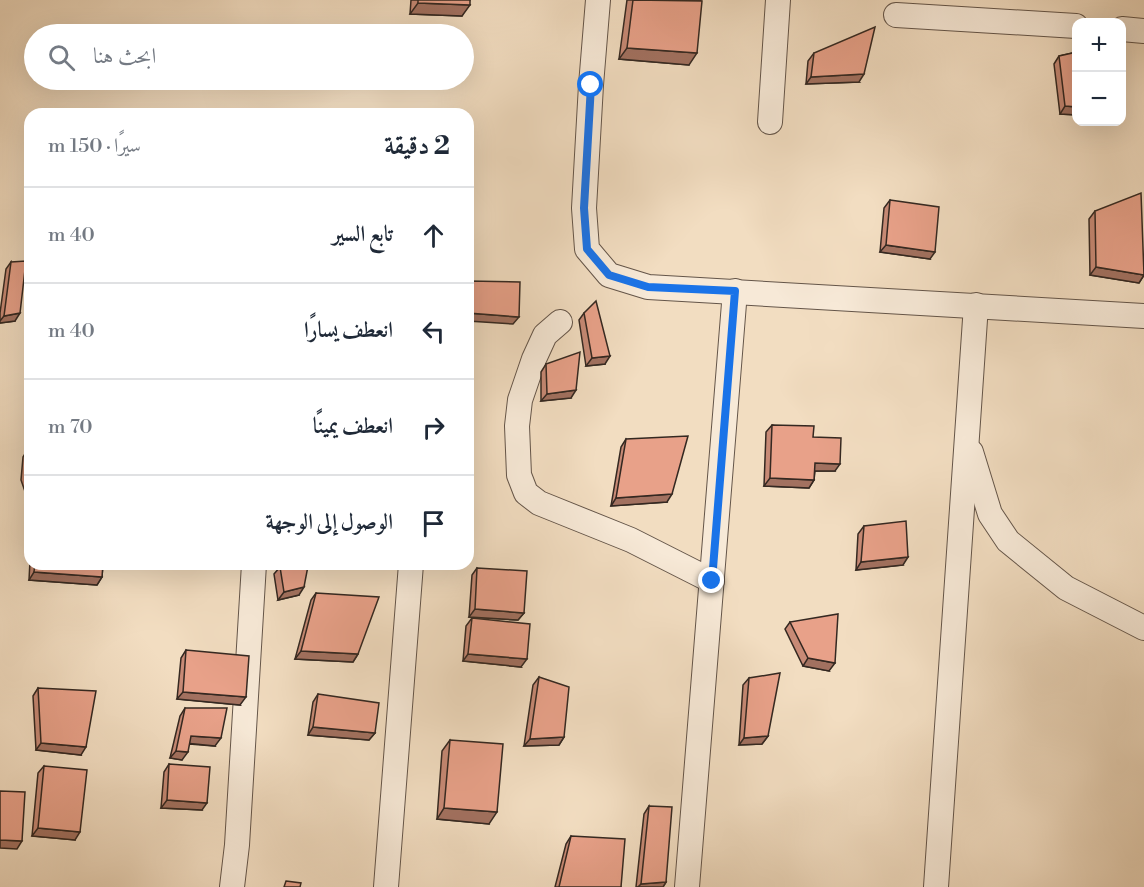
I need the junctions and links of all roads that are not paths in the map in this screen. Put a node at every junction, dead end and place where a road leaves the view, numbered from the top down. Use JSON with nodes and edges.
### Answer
{"nodes":[{"id":1,"x":598,"y":0,"type":"edge"},
{"id":2,"x":778,"y":0,"type":"edge"},
{"id":3,"x":972,"y":9,"type":"edge"},
{"id":4,"x":896,"y":15,"type":"dead end"},
{"id":5,"x":1072,"y":25,"type":"edge"},
{"id":6,"x":1126,"y":29,"type":"edge"},
{"id":7,"x":1144,"y":31,"type":"edge"},
{"id":8,"x":770,"y":122,"type":"dead end"},
{"id":9,"x":735,"y":291,"type":"junction"},
{"id":10,"x":976,"y":305,"type":"junction"},
{"id":11,"x":1144,"y":316,"type":"edge"},
{"id":12,"x":560,"y":322,"type":"dead end"},
{"id":13,"x":967,"y":439,"type":"junction"},
{"id":14,"x":254,"y":570,"type":"edge"},
{"id":15,"x":411,"y":570,"type":"edge"},
{"id":16,"x":712,"y":581,"type":"junction"},
{"id":17,"x":1144,"y":628,"type":"edge"},
{"id":18,"x":232,"y":887,"type":"edge"},
{"id":19,"x":386,"y":887,"type":"edge"},
{"id":20,"x":687,"y":887,"type":"edge"},
{"id":21,"x":936,"y":887,"type":"edge"}],
"edges":[{"from":1,"to":9,"type":"street"},
{"from":2,"to":8,"type":"street"},
{"from":3,"to":4,"type":"street"},
{"from":3,"to":5,"type":"street"},
{"from":6,"to":7,"type":"street"},
{"from":9,"to":10,"type":"street"},
{"from":9,"to":16,"type":"street"},
{"from":10,"to":11,"type":"street"},
{"from":10,"to":13,"type":"street"},
{"from":12,"to":16,"type":"street"},
{"from":13,"to":17,"type":"street"},
{"from":13,"to":21,"type":"street"},
{"from":14,"to":18,"type":"street"},
{"from":15,"to":19,"type":"street"},
{"from":16,"to":20,"type":"street"}]}
